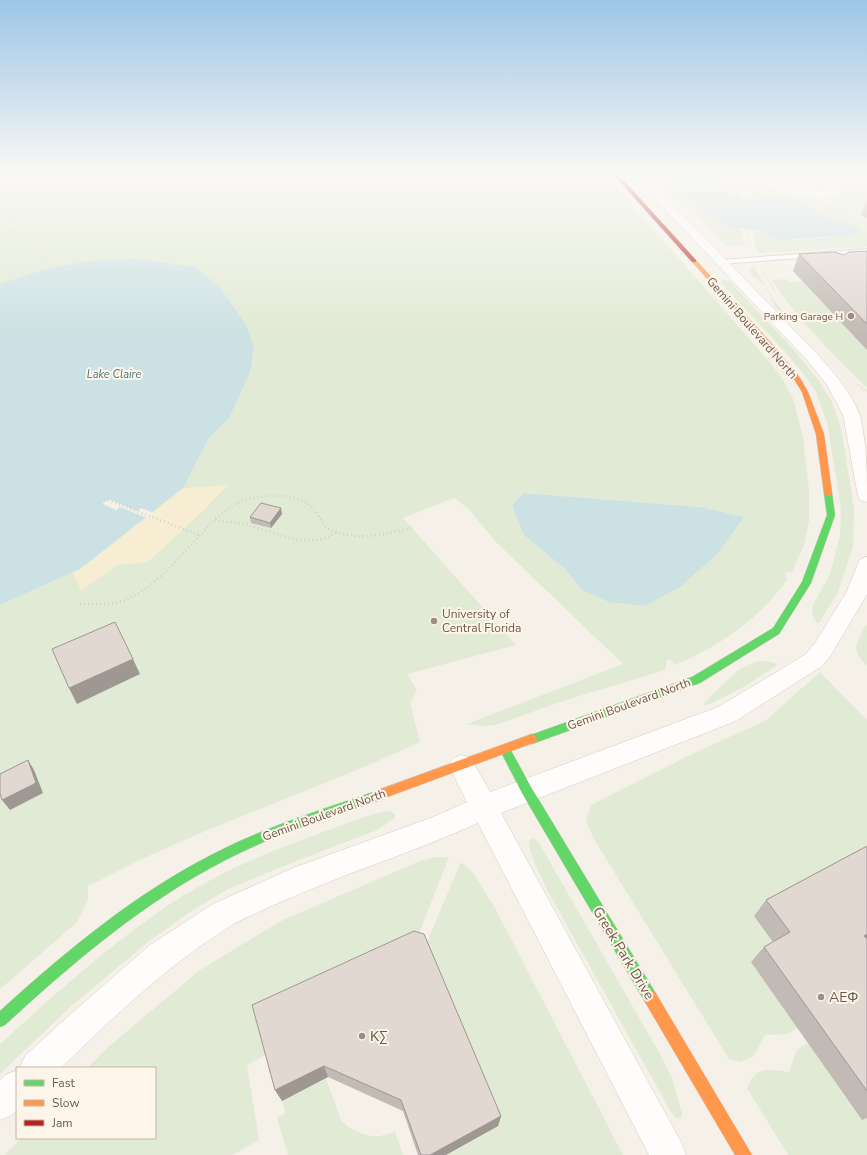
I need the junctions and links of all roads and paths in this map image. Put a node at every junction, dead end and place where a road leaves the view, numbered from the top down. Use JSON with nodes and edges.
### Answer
{"nodes":[{"id":1,"x":663,"y":227,"type":"edge"},
{"id":2,"x":687,"y":227,"type":"edge"},
{"id":3,"x":21,"y":228,"type":"joint"},
{"id":4,"x":0,"y":236,"type":"edge"},
{"id":5,"x":867,"y":251,"type":"edge"},
{"id":6,"x":756,"y":258,"type":"junction"},
{"id":7,"x":41,"y":260,"type":"dead end"},
{"id":8,"x":720,"y":262,"type":"junction"},
{"id":9,"x":816,"y":262,"type":"edge"},
{"id":10,"x":696,"y":264,"type":"junction"},
{"id":11,"x":866,"y":485,"type":"edge"},
{"id":12,"x":108,"y":500,"type":"dead end"},
{"id":13,"x":214,"y":520,"type":"junction"},
{"id":14,"x":411,"y":528,"type":"dead end"},
{"id":15,"x":336,"y":532,"type":"junction"},
{"id":16,"x":199,"y":535,"type":"junction"},
{"id":17,"x":867,"y":564,"type":"edge"},
{"id":18,"x":80,"y":604,"type":"dead end"},
{"id":19,"x":506,"y":750,"type":"junction"},
{"id":20,"x":462,"y":766,"type":"junction"},
{"id":21,"x":527,"y":791,"type":"junction"},
{"id":22,"x":484,"y":807,"type":"junction"},
{"id":23,"x":0,"y":1020,"type":"edge"},
{"id":24,"x":38,"y":1067,"type":"edge"},
{"id":25,"x":16,"y":1088,"type":"edge"},
{"id":26,"x":0,"y":1103,"type":"edge"},
{"id":27,"x":668,"y":1155,"type":"edge"},
{"id":28,"x":744,"y":1155,"type":"edge"}],
"edges":[{"from":1,"to":10,"type":"street","name":"Gemini Boulevard North"},
{"from":2,"to":8,"type":"street","name":"Gemini Boulevard North"},
{"from":3,"to":4,"type":"path"},
{"from":3,"to":7,"type":"path"},
{"from":5,"to":6,"type":"lane"},
{"from":6,"to":8,"type":"lane"},
{"from":6,"to":9,"type":"lane"},
{"from":8,"to":10,"type":"street"},
{"from":8,"to":11,"type":"street","name":"Gemini Boulevard North"},
{"from":10,"to":19,"type":"street","name":"Gemini Boulevard North"},
{"from":12,"to":16,"type":"path"},
{"from":13,"to":15,"type":"path"},
{"from":13,"to":15,"type":"path"},
{"from":13,"to":16,"type":"path"},
{"from":14,"to":15,"type":"path"},
{"from":16,"to":18,"type":"path"},
{"from":17,"to":21,"type":"street"},
{"from":19,"to":20,"type":"street","name":"Gemini Boulevard North"},
{"from":19,"to":21,"type":"street","name":"Greek Park Drive"},
{"from":20,"to":22,"type":"street"},
{"from":20,"to":23,"type":"street","name":"Gemini Boulevard North"},
{"from":21,"to":22,"type":"street"},
{"from":21,"to":28,"type":"street","name":"Greek Park Drive"},
{"from":22,"to":24,"type":"street"},
{"from":22,"to":27,"type":"street"},
{"from":25,"to":26,"type":"street"}]}
